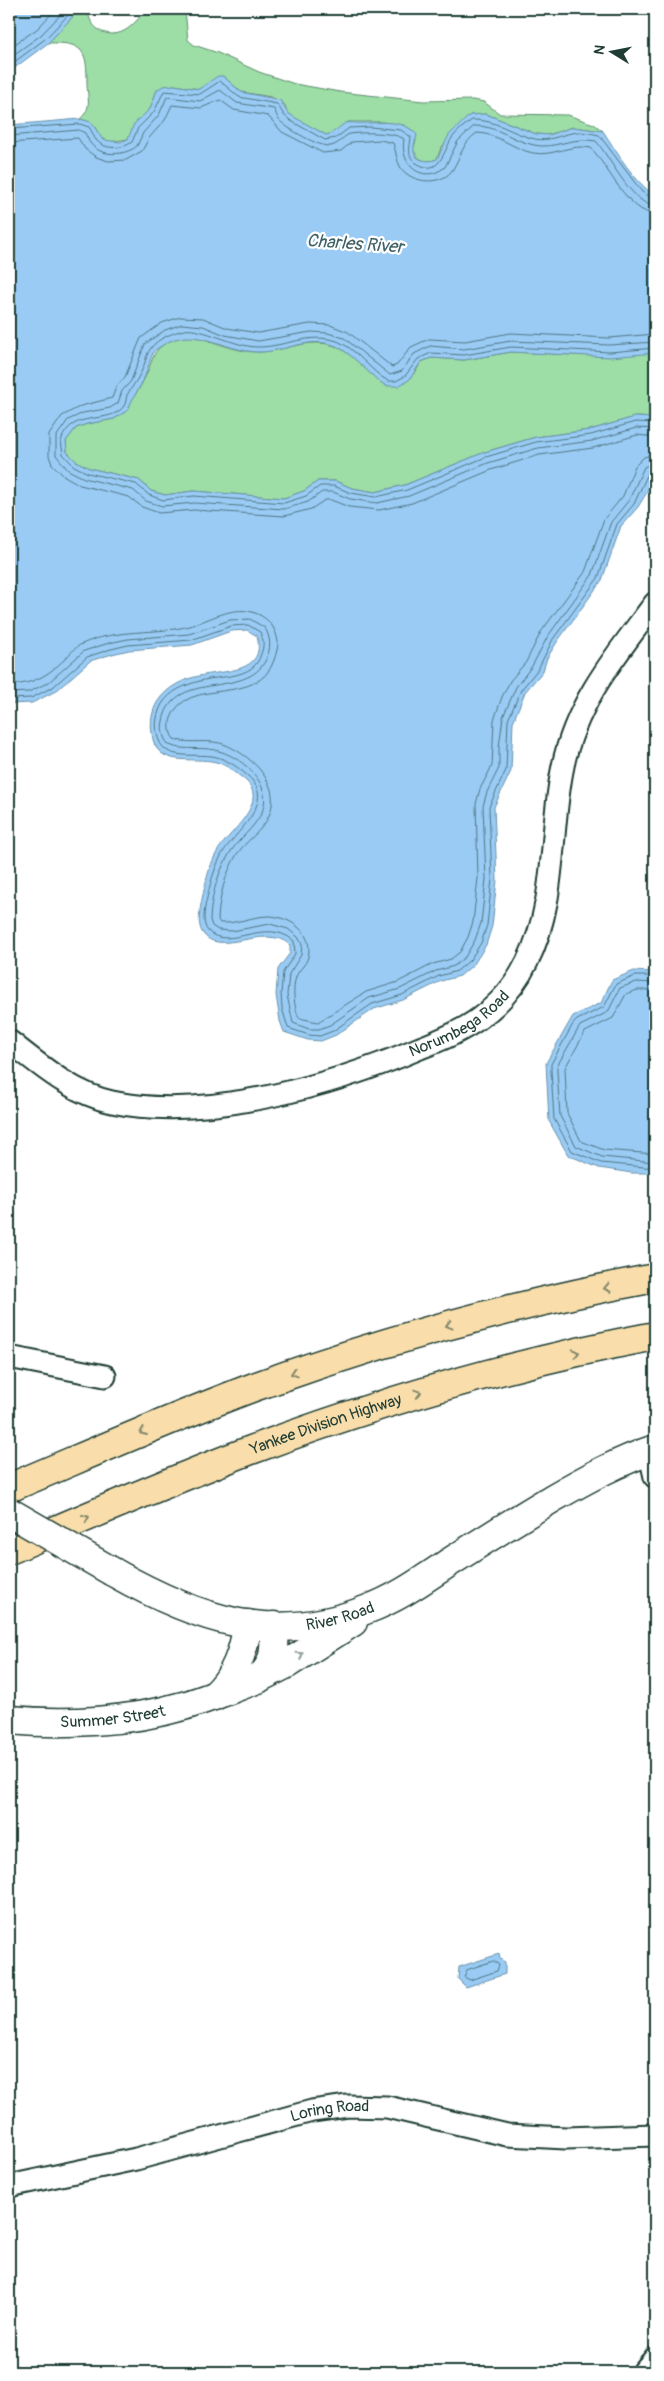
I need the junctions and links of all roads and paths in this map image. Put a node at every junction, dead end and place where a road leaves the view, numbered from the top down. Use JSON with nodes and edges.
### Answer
{"nodes":[{"id":1,"x":655,"y":603,"type":"edge"},
{"id":2,"x":9,"y":1041,"type":"edge"},
{"id":3,"x":655,"y":1278,"type":"edge"},
{"id":4,"x":655,"y":1336,"type":"edge"},
{"id":5,"x":9,"y":1357,"type":"edge"},
{"id":6,"x":105,"y":1376,"type":"dead end"},
{"id":7,"x":652,"y":1450,"type":"edge"},
{"id":8,"x":655,"y":1477,"type":"edge"},
{"id":9,"x":9,"y":1488,"type":"edge"},
{"id":10,"x":9,"y":1512,"type":"edge"},
{"id":11,"x":9,"y":1550,"type":"edge"},
{"id":12,"x":384,"y":1602,"type":"junction"},
{"id":13,"x":261,"y":1625,"type":"junction"},
{"id":14,"x":258,"y":1679,"type":"junction"},
{"id":15,"x":214,"y":1696,"type":"junction"},
{"id":16,"x":9,"y":1720,"type":"edge"},
{"id":17,"x":655,"y":2135,"type":"edge"},
{"id":18,"x":9,"y":2186,"type":"edge"},
{"id":19,"x":655,"y":2358,"type":"edge"},
{"id":20,"x":643,"y":2372,"type":"edge"}],
"edges":[{"from":1,"to":2,"type":"street","name":"Norumbega Road"},
{"from":3,"to":9,"type":"highway","one_way":true},
{"from":11,"to":4,"type":"highway","name":"Yankee Division Highway","one_way":true},
{"from":5,"to":6,"type":"street"},
{"from":7,"to":8,"type":"street"},
{"from":7,"to":12,"type":"main road","name":"River Road"},
{"from":10,"to":13,"type":"main road","name":"River Road","bridge":true},
{"from":12,"to":13,"type":"main road","name":"River Road"},
{"from":14,"to":12,"type":"main road","name":"Summer Street","one_way":true},
{"from":13,"to":14,"type":"main road"},
{"from":13,"to":15,"type":"main road"},
{"from":14,"to":15,"type":"main road","name":"Summer Street"},
{"from":15,"to":16,"type":"main road","name":"Summer Street"},
{"from":17,"to":18,"type":"street","name":"Loring Road"},
{"from":19,"to":20,"type":"street"}]}
